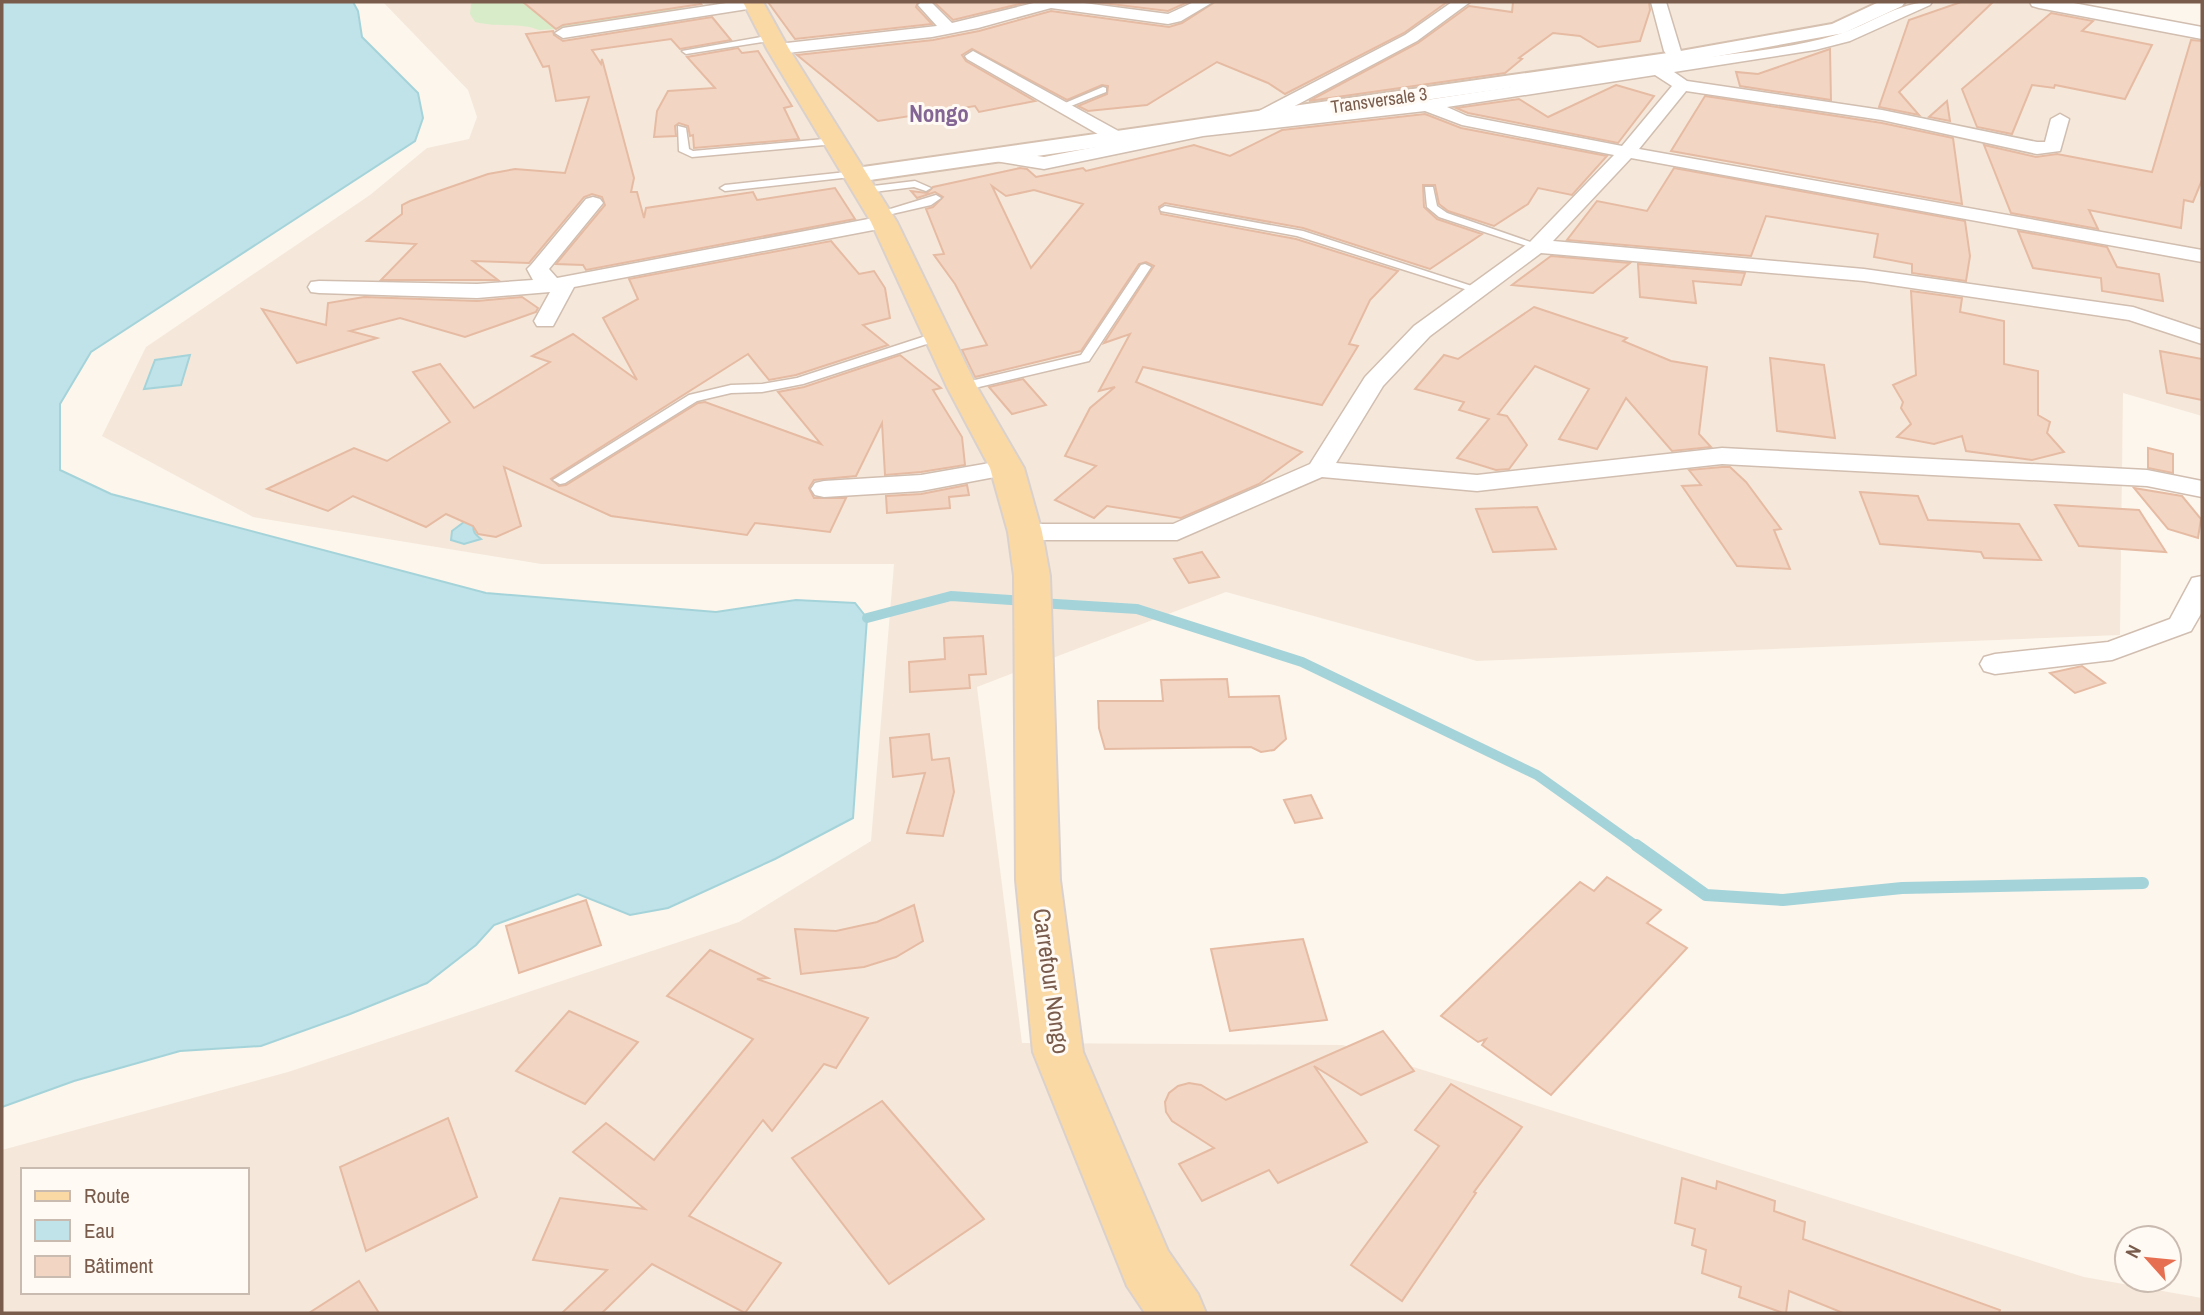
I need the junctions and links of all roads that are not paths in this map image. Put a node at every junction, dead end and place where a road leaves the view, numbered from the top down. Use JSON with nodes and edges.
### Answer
{"nodes":[{"id":1,"x":1205,"y":2,"type":"edge"},
{"id":2,"x":1457,"y":2,"type":"edge"},
{"id":3,"x":1658,"y":2,"type":"edge"},
{"id":4,"x":1895,"y":2,"type":"edge"},
{"id":5,"x":1925,"y":2,"type":"edge"},
{"id":6,"x":2039,"y":2,"type":"edge"},
{"id":7,"x":754,"y":3,"type":"edge"},
{"id":8,"x":1052,"y":3,"type":"edge"},
{"id":9,"x":926,"y":5,"type":"dead end"},
{"id":10,"x":948,"y":29,"type":"junction"},
{"id":11,"x":563,"y":33,"type":"dead end"},
{"id":12,"x":2202,"y":33,"type":"edge"},
{"id":13,"x":775,"y":44,"type":"junction"},
{"id":14,"x":686,"y":51,"type":"dead end"},
{"id":15,"x":973,"y":56,"type":"dead end"},
{"id":16,"x":1666,"y":64,"type":"junction"},
{"id":17,"x":1682,"y":85,"type":"junction"},
{"id":18,"x":1103,"y":90,"type":"dead end"},
{"id":19,"x":1421,"y":100,"type":"junction"},
{"id":20,"x":1063,"y":106,"type":"junction"},
{"id":21,"x":1265,"y":116,"type":"junction"},
{"id":22,"x":2060,"y":119,"type":"dead end"},
{"id":23,"x":681,"y":128,"type":"dead end"},
{"id":24,"x":1116,"y":137,"type":"junction"},
{"id":25,"x":835,"y":141,"type":"junction"},
{"id":26,"x":1626,"y":153,"type":"junction"},
{"id":27,"x":990,"y":155,"type":"junction"},
{"id":28,"x":859,"y":180,"type":"junction"},
{"id":29,"x":725,"y":188,"type":"dead end"},
{"id":30,"x":926,"y":188,"type":"dead end"},
{"id":31,"x":1429,"y":189,"type":"dead end"},
{"id":32,"x":936,"y":198,"type":"dead end"},
{"id":33,"x":593,"y":203,"type":"dead end"},
{"id":34,"x":1165,"y":209,"type":"dead end"},
{"id":35,"x":882,"y":218,"type":"junction"},
{"id":36,"x":2202,"y":232,"type":"edge"},
{"id":37,"x":1537,"y":246,"type":"junction"},
{"id":38,"x":2194,"y":254,"type":"edge"},
{"id":39,"x":1145,"y":267,"type":"dead end"},
{"id":40,"x":560,"y":284,"type":"junction"},
{"id":41,"x":319,"y":286,"type":"dead end"},
{"id":42,"x":1478,"y":290,"type":"junction"},
{"id":43,"x":545,"y":321,"type":"dead end"},
{"id":44,"x":938,"y":336,"type":"junction"},
{"id":45,"x":2202,"y":337,"type":"edge"},
{"id":46,"x":962,"y":387,"type":"junction"},
{"id":47,"x":1007,"y":468,"type":"junction"},
{"id":48,"x":1319,"y":469,"type":"junction"},
{"id":49,"x":560,"y":480,"type":"dead end"},
{"id":50,"x":824,"y":489,"type":"dead end"},
{"id":51,"x":2202,"y":489,"type":"edge"},
{"id":52,"x":1025,"y":532,"type":"junction"},
{"id":53,"x":2202,"y":584,"type":"edge"},
{"id":54,"x":1995,"y":664,"type":"dead end"},
{"id":55,"x":1178,"y":1313,"type":"edge"}],
"edges":[{"from":1,"to":8,"type":"street"},
{"from":2,"to":21,"type":"street"},
{"from":3,"to":16,"type":"street"},
{"from":4,"to":16,"type":"main road","name":"Transversale 3"},
{"from":5,"to":16,"type":"street"},
{"from":6,"to":12,"type":"street"},
{"from":7,"to":11,"type":"street"},
{"from":7,"to":13,"type":"main road","name":"Carrefour Nongo"},
{"from":8,"to":10,"type":"street"},
{"from":9,"to":10,"type":"street"},
{"from":10,"to":13,"type":"street"},
{"from":13,"to":14,"type":"lane"},
{"from":13,"to":25,"type":"main road","name":"Carrefour Nongo"},
{"from":15,"to":20,"type":"street"},
{"from":16,"to":17,"type":"street"},
{"from":16,"to":19,"type":"main road","name":"Transversale 3"},
{"from":17,"to":22,"type":"street"},
{"from":17,"to":26,"type":"street"},
{"from":18,"to":20,"type":"lane"},
{"from":19,"to":21,"type":"main road","name":"Transversale 3"},
{"from":19,"to":26,"type":"street"},
{"from":19,"to":27,"type":"street"},
{"from":20,"to":24,"type":"street"},
{"from":21,"to":24,"type":"main road","name":"Transversale 3"},
{"from":23,"to":25,"type":"lane"},
{"from":24,"to":27,"type":"main road","name":"Transversale 3"},
{"from":25,"to":28,"type":"main road","name":"Carrefour Nongo"},
{"from":26,"to":37,"type":"street"},
{"from":26,"to":38,"type":"street"},
{"from":27,"to":28,"type":"main road","name":"Transversale 3"},
{"from":28,"to":29,"type":"lane"},
{"from":28,"to":30,"type":"lane"},
{"from":28,"to":35,"type":"main road","name":"Carrefour Nongo"},
{"from":31,"to":37,"type":"lane"},
{"from":32,"to":35,"type":"lane"},
{"from":33,"to":40,"type":"street"},
{"from":34,"to":42,"type":"lane"},
{"from":35,"to":40,"type":"street"},
{"from":35,"to":44,"type":"main road","name":"Carrefour Nongo"},
{"from":36,"to":38,"type":"street"},
{"from":37,"to":42,"type":"street"},
{"from":37,"to":45,"type":"street"},
{"from":39,"to":46,"type":"lane"},
{"from":40,"to":41,"type":"street"},
{"from":40,"to":43,"type":"street"},
{"from":42,"to":48,"type":"street"},
{"from":44,"to":46,"type":"main road","name":"Carrefour Nongo"},
{"from":44,"to":49,"type":"lane"},
{"from":46,"to":47,"type":"main road","name":"Carrefour Nongo"},
{"from":47,"to":50,"type":"street"},
{"from":47,"to":52,"type":"main road","name":"Carrefour Nongo"},
{"from":48,"to":51,"type":"street"},
{"from":48,"to":52,"type":"street"},
{"from":52,"to":55,"type":"main road","name":"Carrefour Nongo"},
{"from":53,"to":54,"type":"street"}]}
